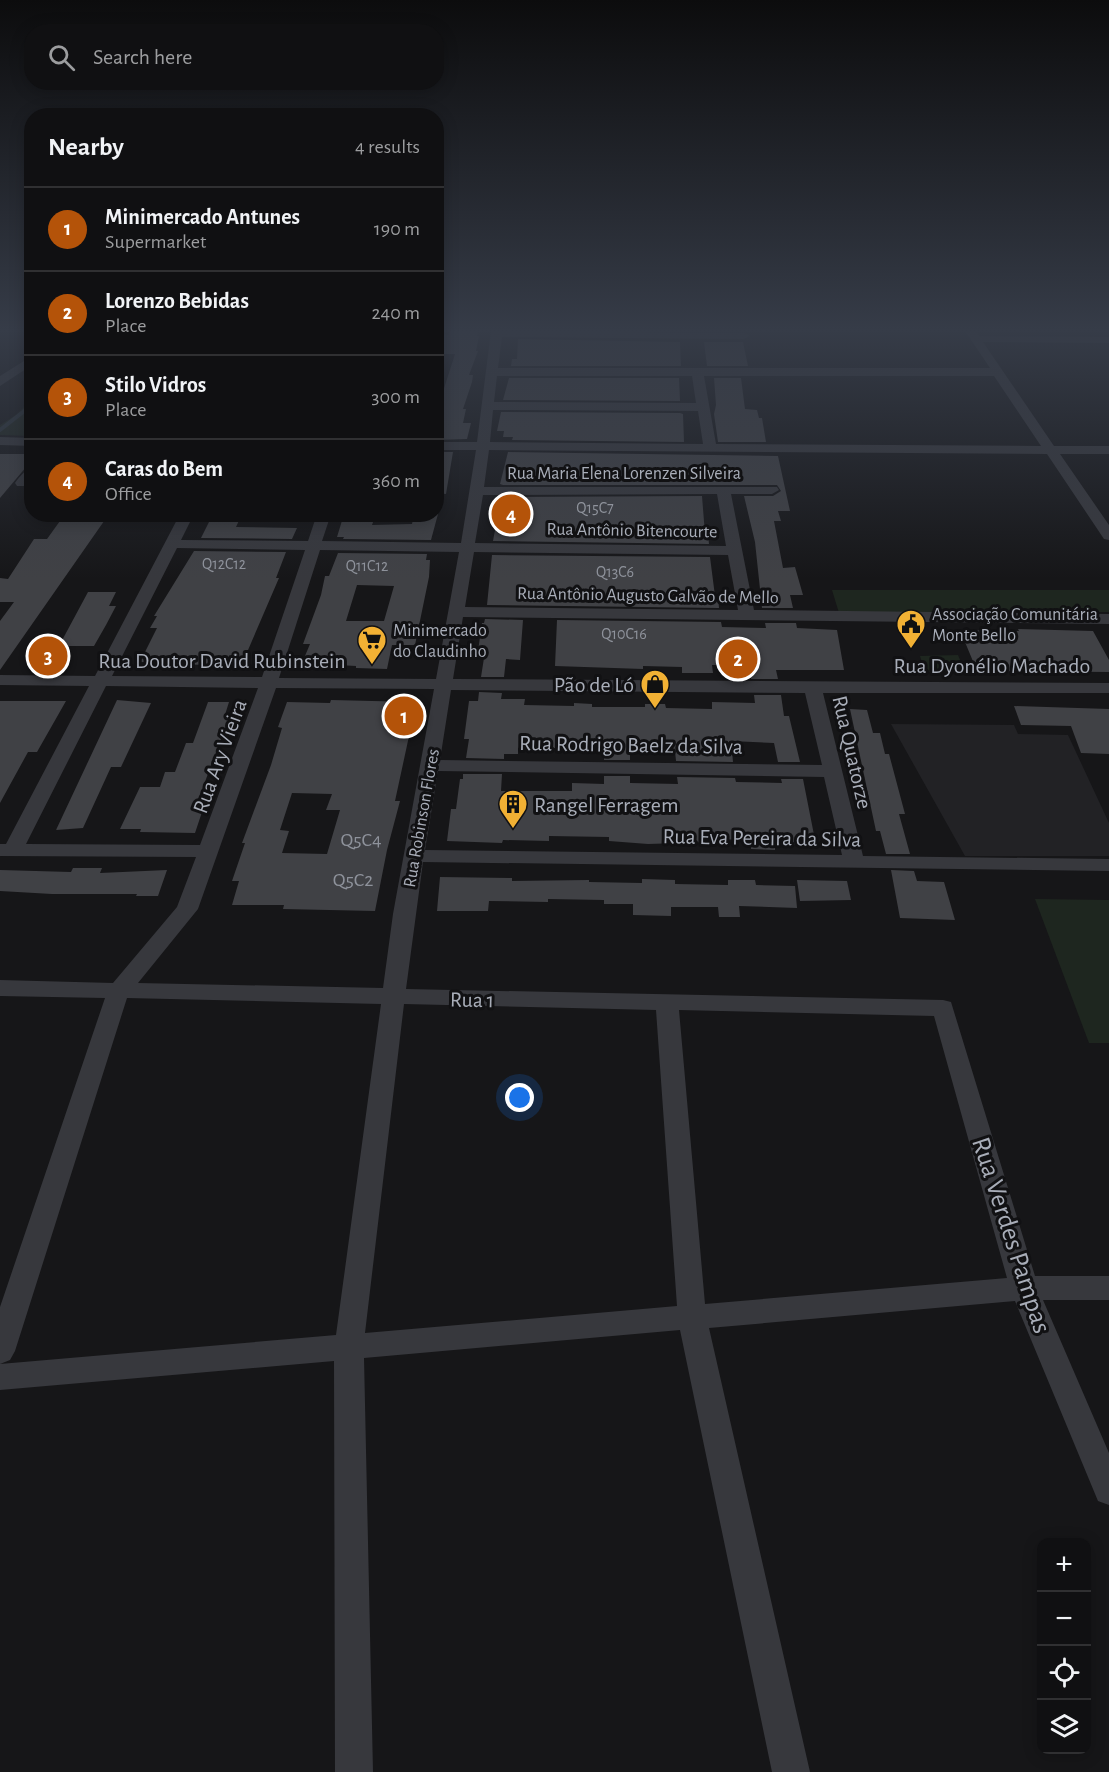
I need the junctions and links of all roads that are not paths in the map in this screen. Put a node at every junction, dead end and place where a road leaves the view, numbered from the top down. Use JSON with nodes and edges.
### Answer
{"nodes":[{"id":1,"x":486,"y":414,"type":"edge"},
{"id":2,"x":705,"y":414,"type":"edge"},
{"id":3,"x":1026,"y":414,"type":"edge"},
{"id":4,"x":0,"y":441,"type":"edge"},
{"id":5,"x":24,"y":442,"type":"edge"},
{"id":6,"x":444,"y":446,"type":"edge"},
{"id":7,"x":483,"y":447,"type":"junction"},
{"id":8,"x":710,"y":448,"type":"junction"},
{"id":9,"x":1050,"y":450,"type":"junction"},
{"id":10,"x":1109,"y":450,"type":"edge"},
{"id":11,"x":723,"y":490,"type":"junction"},
{"id":12,"x":772,"y":490,"type":"dead end"},
{"id":13,"x":477,"y":491,"type":"junction"},
{"id":14,"x":183,"y":522,"type":"edge"},
{"id":15,"x":321,"y":522,"type":"edge"},
{"id":16,"x":1109,"y":536,"type":"edge"},
{"id":17,"x":172,"y":544,"type":"junction"},
{"id":18,"x":313,"y":546,"type":"junction"},
{"id":19,"x":466,"y":548,"type":"junction"},
{"id":20,"x":732,"y":551,"type":"junction"},
{"id":21,"x":457,"y":612,"type":"junction"},
{"id":22,"x":747,"y":616,"type":"junction"},
{"id":23,"x":1109,"y":619,"type":"edge"},
{"id":24,"x":0,"y":680,"type":"edge"},
{"id":25,"x":100,"y":681,"type":"junction"},
{"id":26,"x":269,"y":682,"type":"junction"},
{"id":27,"x":444,"y":684,"type":"junction"},
{"id":28,"x":875,"y":687,"type":"joint"},
{"id":29,"x":813,"y":688,"type":"junction"},
{"id":30,"x":1109,"y":688,"type":"edge"},
{"id":31,"x":430,"y":765,"type":"junction"},
{"id":32,"x":831,"y":771,"type":"junction"},
{"id":33,"x":6,"y":850,"type":"edge"},
{"id":34,"x":209,"y":851,"type":"junction"},
{"id":35,"x":415,"y":856,"type":"junction"},
{"id":36,"x":854,"y":862,"type":"junction"},
{"id":37,"x":1109,"y":865,"type":"edge"},
{"id":38,"x":0,"y":988,"type":"edge"},
{"id":39,"x":118,"y":992,"type":"junction"},
{"id":40,"x":393,"y":997,"type":"junction"},
{"id":41,"x":667,"y":1003,"type":"junction"},
{"id":42,"x":943,"y":1008,"type":"joint"},
{"id":43,"x":1024,"y":1288,"type":"junction"},
{"id":44,"x":1109,"y":1288,"type":"edge"},
{"id":45,"x":692,"y":1317,"type":"junction"},
{"id":46,"x":349,"y":1347,"type":"junction"},
{"id":47,"x":0,"y":1351,"type":"edge"},
{"id":48,"x":0,"y":1377,"type":"edge"},
{"id":49,"x":1109,"y":1490,"type":"edge"},
{"id":50,"x":354,"y":1772,"type":"edge"},
{"id":51,"x":791,"y":1772,"type":"edge"}],
"edges":[{"from":1,"to":7,"type":"street","name":"Rua Robinson Flores"},
{"from":2,"to":8,"type":"street"},
{"from":3,"to":9,"type":"street"},
{"from":4,"to":5,"type":"street"},
{"from":6,"to":7,"type":"street"},
{"from":7,"to":8,"type":"street"},
{"from":7,"to":13,"type":"street","name":"Rua Robinson Flores"},
{"from":8,"to":9,"type":"street"},
{"from":9,"to":10,"type":"street"},
{"from":9,"to":16,"type":"street"},
{"from":11,"to":12,"type":"street","name":"Rua Maria Elena Lorenzen Silveira"},
{"from":11,"to":13,"type":"street","name":"Rua Maria Elena Lorenzen Silveira"},
{"from":11,"to":20,"type":"street"},
{"from":13,"to":19,"type":"street","name":"Rua Robinson Flores"},
{"from":14,"to":17,"type":"street"},
{"from":15,"to":18,"type":"street","name":"Rua Ary Vieira"},
{"from":17,"to":18,"type":"street","name":"Rua Antônio Bitencourte"},
{"from":17,"to":25,"type":"street"},
{"from":18,"to":19,"type":"street","name":"Rua Antônio Bitencourte"},
{"from":18,"to":26,"type":"street","name":"Rua Ary Vieira"},
{"from":19,"to":20,"type":"street","name":"Rua Antônio Bitencourte"},
{"from":19,"to":21,"type":"street","name":"Rua Robinson Flores"},
{"from":20,"to":22,"type":"street"},
{"from":21,"to":22,"type":"street","name":"Rua Antônio Augusto Galvão de Mello"},
{"from":21,"to":27,"type":"street","name":"Rua Robinson Flores"},
{"from":22,"to":23,"type":"street","name":"Rua Antônio Augusto Galvão de Mello"},
{"from":24,"to":25,"type":"street","name":"Rua Doutor David Rubinstein"},
{"from":25,"to":26,"type":"street","name":"Rua Doutor David Rubinstein"},
{"from":25,"to":33,"type":"street"},
{"from":26,"to":27,"type":"street","name":"Rua Doutor David Rubinstein"},
{"from":26,"to":34,"type":"street","name":"Rua Ary Vieira"},
{"from":27,"to":29,"type":"street","name":"Rua Doutor David Rubinstein"},
{"from":27,"to":31,"type":"street","name":"Rua Robinson Flores"},
{"from":28,"to":29,"type":"street","name":"Rua Doutor David Rubinstein"},
{"from":28,"to":30,"type":"street","name":"Rua Dyonélio Machado"},
{"from":29,"to":32,"type":"street","name":"Rua Quatorze"},
{"from":31,"to":32,"type":"street","name":"Rua Rodrigo Baelz da Silva"},
{"from":31,"to":35,"type":"street","name":"Rua Robinson Flores"},
{"from":32,"to":36,"type":"street","name":"Rua Quatorze"},
{"from":33,"to":34,"type":"street"},
{"from":34,"to":39,"type":"street","name":"Rua Ary Vieira"},
{"from":35,"to":36,"type":"street","name":"Rua Eva Pereira da Silva"},
{"from":35,"to":40,"type":"street","name":"Rua Robinson Flores"},
{"from":36,"to":37,"type":"street","name":"Rua Eva Pereira da Silva"},
{"from":38,"to":39,"type":"street","name":"Rua 1"},
{"from":39,"to":40,"type":"street","name":"Rua 1"},
{"from":39,"to":47,"type":"street"},
{"from":40,"to":41,"type":"street","name":"Rua 1"},
{"from":40,"to":46,"type":"street","name":"Rua Robinson Flores"},
{"from":41,"to":42,"type":"street","name":"Rua 1"},
{"from":41,"to":45,"type":"street"},
{"from":42,"to":43,"type":"street","name":"Rua Verdes Pampas"},
{"from":43,"to":44,"type":"street"},
{"from":43,"to":45,"type":"street"},
{"from":43,"to":49,"type":"street","name":"Rua Verdes Pampas"},
{"from":45,"to":46,"type":"street"},
{"from":45,"to":51,"type":"street"},
{"from":46,"to":48,"type":"street"},
{"from":46,"to":50,"type":"street","name":"Rua Robinson Flores"}]}
